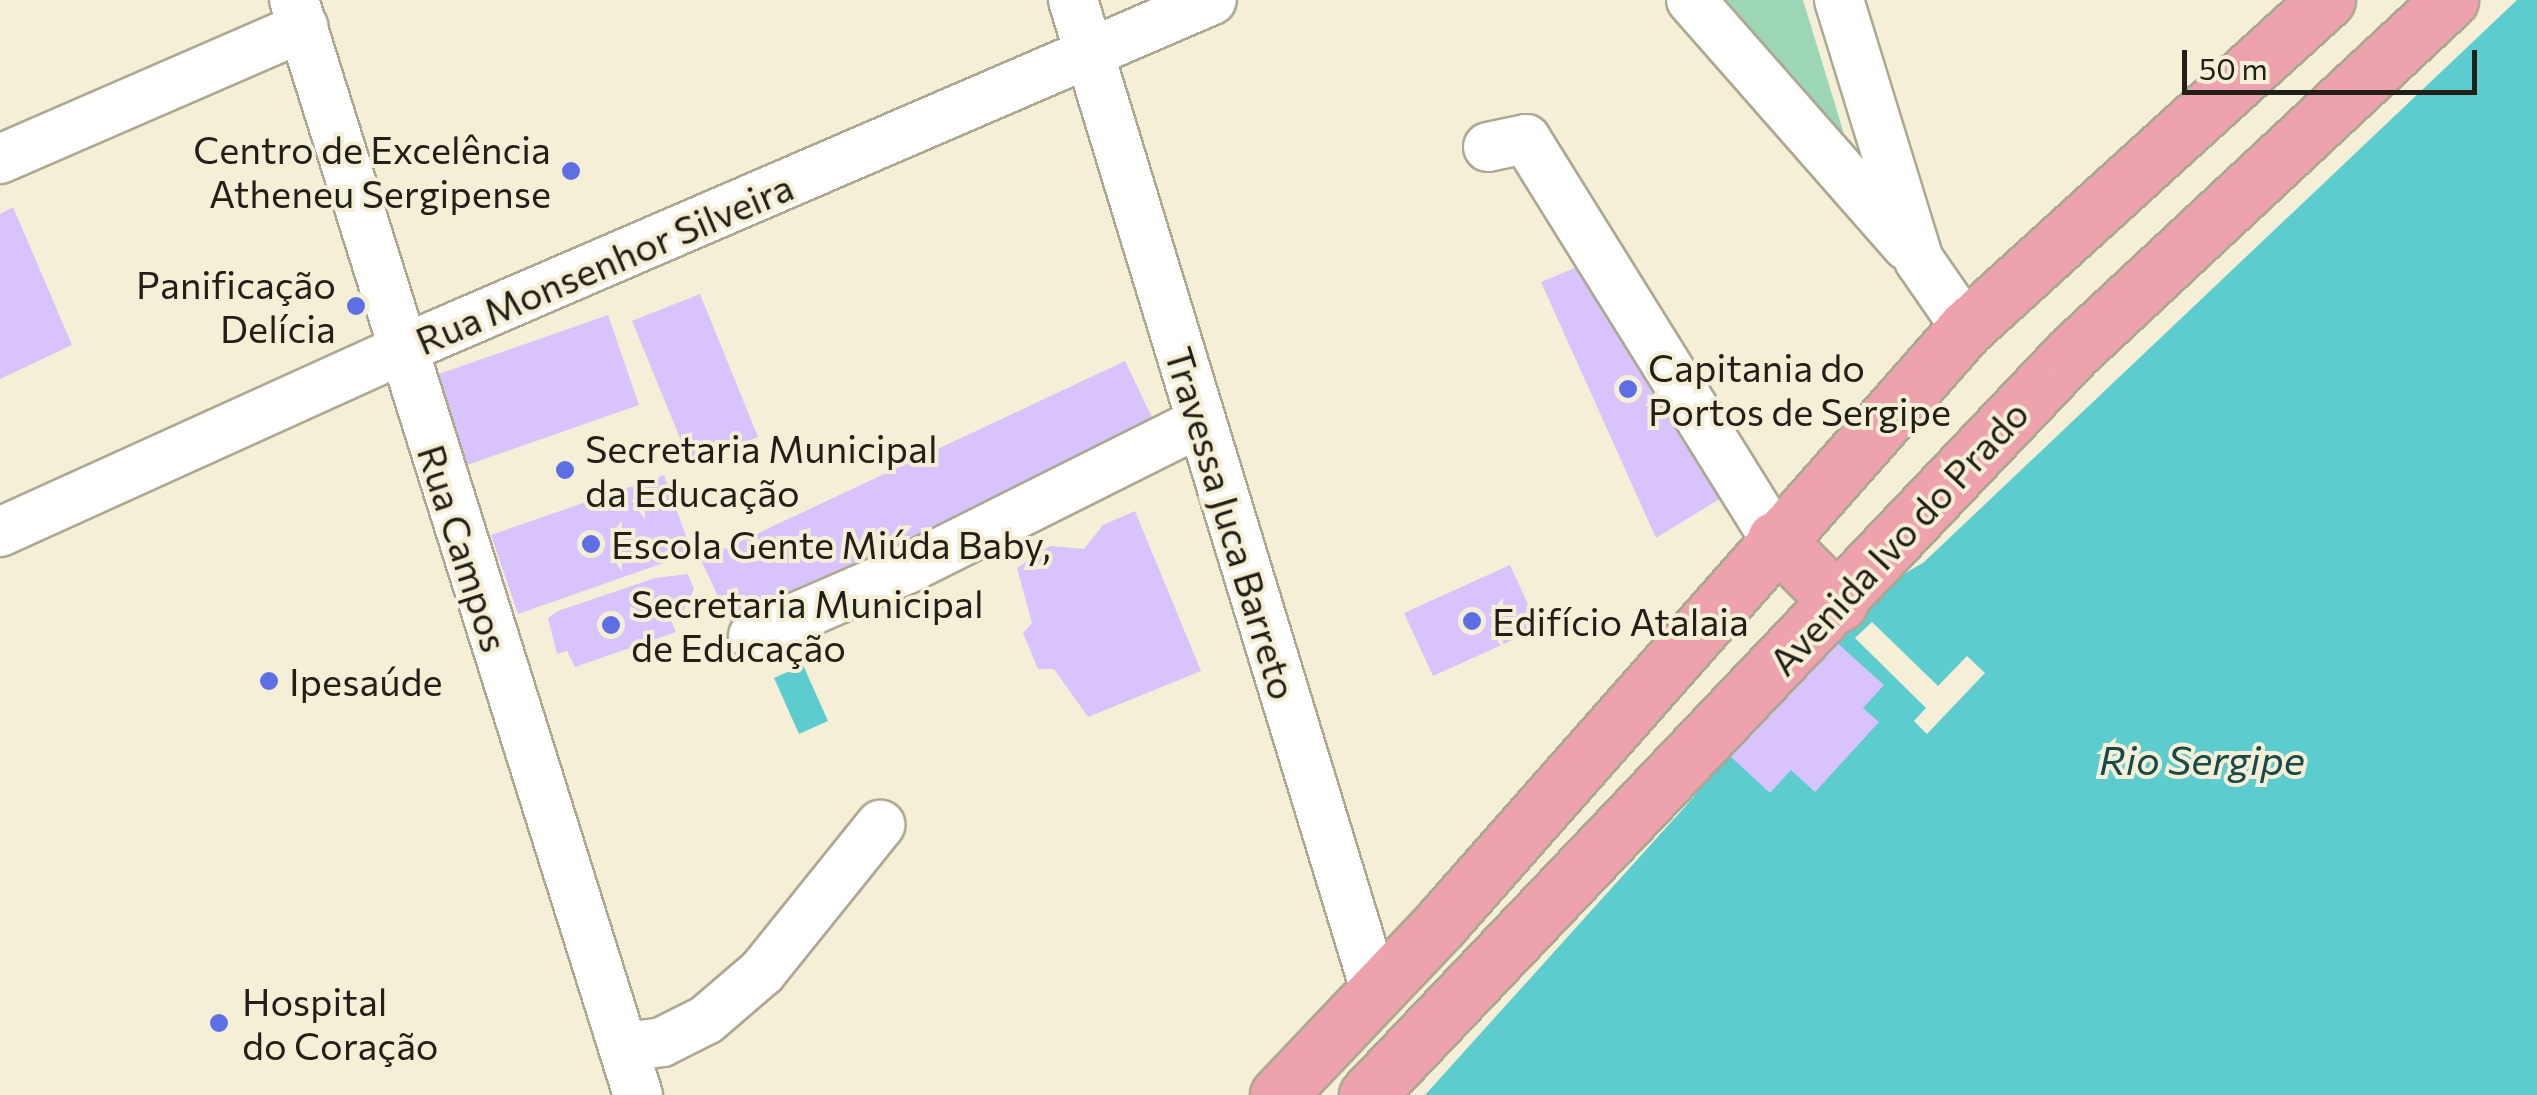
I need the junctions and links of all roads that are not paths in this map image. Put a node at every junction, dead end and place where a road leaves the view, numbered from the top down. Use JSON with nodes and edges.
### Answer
{"nodes":[{"id":1,"x":1074,"y":0,"type":"edge"},
{"id":2,"x":1212,"y":0,"type":"edge"},
{"id":3,"x":1691,"y":0,"type":"edge"},
{"id":4,"x":1839,"y":0,"type":"edge"},
{"id":5,"x":2327,"y":0,"type":"edge"},
{"id":6,"x":2450,"y":0,"type":"edge"},
{"id":7,"x":298,"y":13,"type":"edge"},
{"id":8,"x":1090,"y":53,"type":"junction"},
{"id":9,"x":1488,"y":147,"type":"dead end"},
{"id":10,"x":0,"y":159,"type":"edge"},
{"id":11,"x":1919,"y":260,"type":"junction"},
{"id":12,"x":1966,"y":328,"type":"junction"},
{"id":13,"x":400,"y":350,"type":"junction"},
{"id":14,"x":1202,"y":422,"type":"junction"},
{"id":15,"x":0,"y":532,"type":"edge"},
{"id":16,"x":1775,"y":539,"type":"junction"},
{"id":17,"x":1839,"y":603,"type":"junction"},
{"id":18,"x":753,"y":636,"type":"dead end"},
{"id":19,"x":880,"y":825,"type":"dead end"},
{"id":20,"x":1376,"y":993,"type":"junction"},
{"id":21,"x":622,"y":1047,"type":"junction"},
{"id":22,"x":638,"y":1095,"type":"edge"},
{"id":23,"x":1278,"y":1095,"type":"edge"},
{"id":24,"x":1367,"y":1095,"type":"edge"}],
"edges":[{"from":1,"to":8,"type":"street","name":"Travessa Juca Barreto"},
{"from":2,"to":8,"type":"street","name":"Rua Monsenhor Silveira"},
{"from":3,"to":11,"type":"street"},
{"from":4,"to":11,"type":"street"},
{"from":5,"to":12,"type":"main road"},
{"from":6,"to":17,"type":"main road","name":"Avenida Ivo do Prado"},
{"from":7,"to":10,"type":"street"},
{"from":7,"to":13,"type":"street","name":"Rua Campos"},
{"from":8,"to":13,"type":"street","name":"Rua Monsenhor Silveira"},
{"from":8,"to":14,"type":"street","name":"Travessa Juca Barreto"},
{"from":9,"to":16,"type":"street"},
{"from":11,"to":12,"type":"street"},
{"from":12,"to":16,"type":"main road"},
{"from":13,"to":15,"type":"street","name":"Rua Monsenhor Silveira"},
{"from":13,"to":21,"type":"street","name":"Rua Campos"},
{"from":14,"to":18,"type":"street"},
{"from":14,"to":20,"type":"street","name":"Travessa Juca Barreto"},
{"from":16,"to":17,"type":"main road"},
{"from":16,"to":20,"type":"main road"},
{"from":17,"to":24,"type":"main road","name":"Avenida Ivo do Prado"},
{"from":19,"to":21,"type":"street"},
{"from":20,"to":23,"type":"main road"},
{"from":21,"to":22,"type":"street","name":"Rua Campos"}]}
